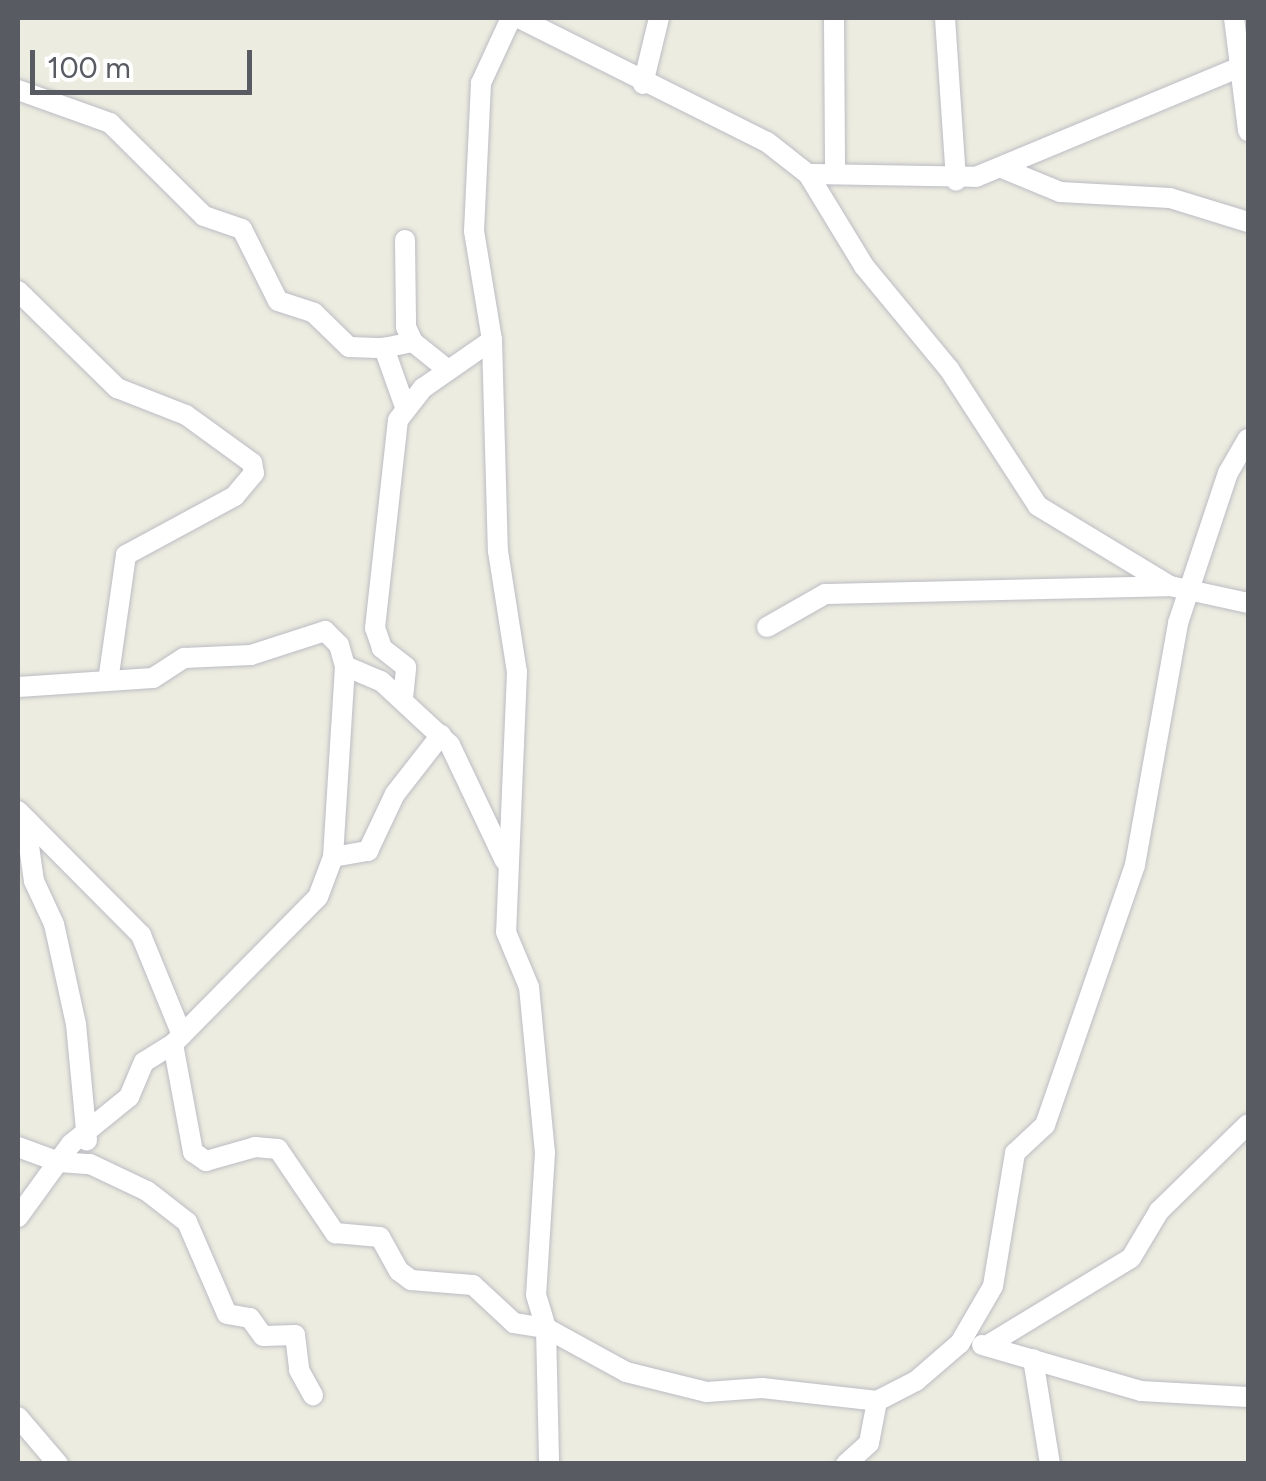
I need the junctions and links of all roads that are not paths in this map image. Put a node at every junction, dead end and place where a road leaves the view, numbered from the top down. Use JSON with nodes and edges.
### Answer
{"nodes":[{"id":1,"x":511,"y":18,"type":"edge"},
{"id":2,"x":519,"y":18,"type":"edge"},
{"id":3,"x":658,"y":18,"type":"edge"},
{"id":4,"x":834,"y":18,"type":"edge"},
{"id":5,"x":945,"y":18,"type":"edge"},
{"id":6,"x":1234,"y":18,"type":"edge"},
{"id":7,"x":1244,"y":64,"type":"edge"},
{"id":8,"x":643,"y":84,"type":"junction"},
{"id":9,"x":18,"y":90,"type":"edge"},
{"id":10,"x":1248,"y":131,"type":"edge"},
{"id":11,"x":1002,"y":168,"type":"junction"},
{"id":12,"x":835,"y":173,"type":"junction"},
{"id":13,"x":808,"y":174,"type":"junction"},
{"id":14,"x":956,"y":181,"type":"junction"},
{"id":15,"x":1248,"y":222,"type":"edge"},
{"id":16,"x":405,"y":240,"type":"dead end"},
{"id":17,"x":18,"y":291,"type":"edge"},
{"id":18,"x":492,"y":340,"type":"junction"},
{"id":19,"x":413,"y":342,"type":"junction"},
{"id":20,"x":384,"y":348,"type":"junction"},
{"id":21,"x":448,"y":370,"type":"junction"},
{"id":22,"x":405,"y":406,"type":"junction"},
{"id":23,"x":1248,"y":439,"type":"edge"},
{"id":24,"x":1179,"y":589,"type":"junction"},
{"id":25,"x":1248,"y":604,"type":"edge"},
{"id":26,"x":767,"y":627,"type":"dead end"},
{"id":27,"x":345,"y":666,"type":"junction"},
{"id":28,"x":108,"y":681,"type":"junction"},
{"id":29,"x":18,"y":687,"type":"edge"},
{"id":30,"x":403,"y":698,"type":"junction"},
{"id":31,"x":441,"y":735,"type":"junction"},
{"id":32,"x":22,"y":818,"type":"edge"},
{"id":33,"x":333,"y":857,"type":"junction"},
{"id":34,"x":506,"y":863,"type":"junction"},
{"id":35,"x":178,"y":1040,"type":"junction"},
{"id":36,"x":1248,"y":1124,"type":"edge"},
{"id":37,"x":86,"y":1130,"type":"junction"},
{"id":38,"x":18,"y":1147,"type":"edge"},
{"id":39,"x":59,"y":1162,"type":"junction"},
{"id":40,"x":90,"y":1164,"type":"junction"},
{"id":41,"x":18,"y":1217,"type":"edge"},
{"id":42,"x":546,"y":1328,"type":"junction"},
{"id":43,"x":960,"y":1343,"type":"junction"},
{"id":44,"x":988,"y":1345,"type":"junction"},
{"id":45,"x":1033,"y":1360,"type":"junction"},
{"id":46,"x":313,"y":1395,"type":"dead end"},
{"id":47,"x":1248,"y":1397,"type":"edge"},
{"id":48,"x":877,"y":1401,"type":"junction"},
{"id":49,"x":18,"y":1417,"type":"edge"},
{"id":50,"x":58,"y":1464,"type":"edge"},
{"id":51,"x":549,"y":1464,"type":"edge"},
{"id":52,"x":846,"y":1464,"type":"edge"},
{"id":53,"x":1050,"y":1464,"type":"edge"}],
"edges":[{"from":1,"to":18,"type":"street"},
{"from":2,"to":8,"type":"street"},
{"from":3,"to":8,"type":"street"},
{"from":4,"to":12,"type":"street"},
{"from":5,"to":14,"type":"street"},
{"from":6,"to":7,"type":"street"},
{"from":7,"to":10,"type":"street"},
{"from":7,"to":11,"type":"street"},
{"from":8,"to":13,"type":"street"},
{"from":9,"to":20,"type":"street"},
{"from":11,"to":14,"type":"street"},
{"from":11,"to":15,"type":"street"},
{"from":12,"to":13,"type":"street"},
{"from":12,"to":14,"type":"street"},
{"from":13,"to":24,"type":"street"},
{"from":16,"to":19,"type":"street"},
{"from":17,"to":28,"type":"street"},
{"from":18,"to":21,"type":"street"},
{"from":18,"to":34,"type":"street"},
{"from":19,"to":20,"type":"street"},
{"from":19,"to":21,"type":"street"},
{"from":20,"to":22,"type":"street"},
{"from":21,"to":22,"type":"street"},
{"from":22,"to":30,"type":"street"},
{"from":23,"to":24,"type":"street"},
{"from":24,"to":25,"type":"street"},
{"from":24,"to":26,"type":"street"},
{"from":24,"to":43,"type":"street"},
{"from":27,"to":28,"type":"street"},
{"from":27,"to":30,"type":"street"},
{"from":27,"to":33,"type":"street"},
{"from":28,"to":29,"type":"street"},
{"from":30,"to":31,"type":"street"},
{"from":31,"to":33,"type":"street"},
{"from":31,"to":34,"type":"street"},
{"from":32,"to":35,"type":"street"},
{"from":32,"to":37,"type":"street"},
{"from":33,"to":35,"type":"street"},
{"from":34,"to":42,"type":"street"},
{"from":35,"to":37,"type":"street"},
{"from":35,"to":42,"type":"street"},
{"from":36,"to":44,"type":"street"},
{"from":37,"to":39,"type":"street"},
{"from":37,"to":40,"type":"street"},
{"from":38,"to":39,"type":"street"},
{"from":39,"to":40,"type":"street"},
{"from":39,"to":41,"type":"street"},
{"from":40,"to":46,"type":"street"},
{"from":42,"to":48,"type":"street"},
{"from":42,"to":51,"type":"street"},
{"from":43,"to":44,"type":"street"},
{"from":43,"to":48,"type":"street"},
{"from":44,"to":45,"type":"street"},
{"from":45,"to":47,"type":"street"},
{"from":45,"to":53,"type":"street"},
{"from":48,"to":52,"type":"street"},
{"from":49,"to":50,"type":"street"}]}
